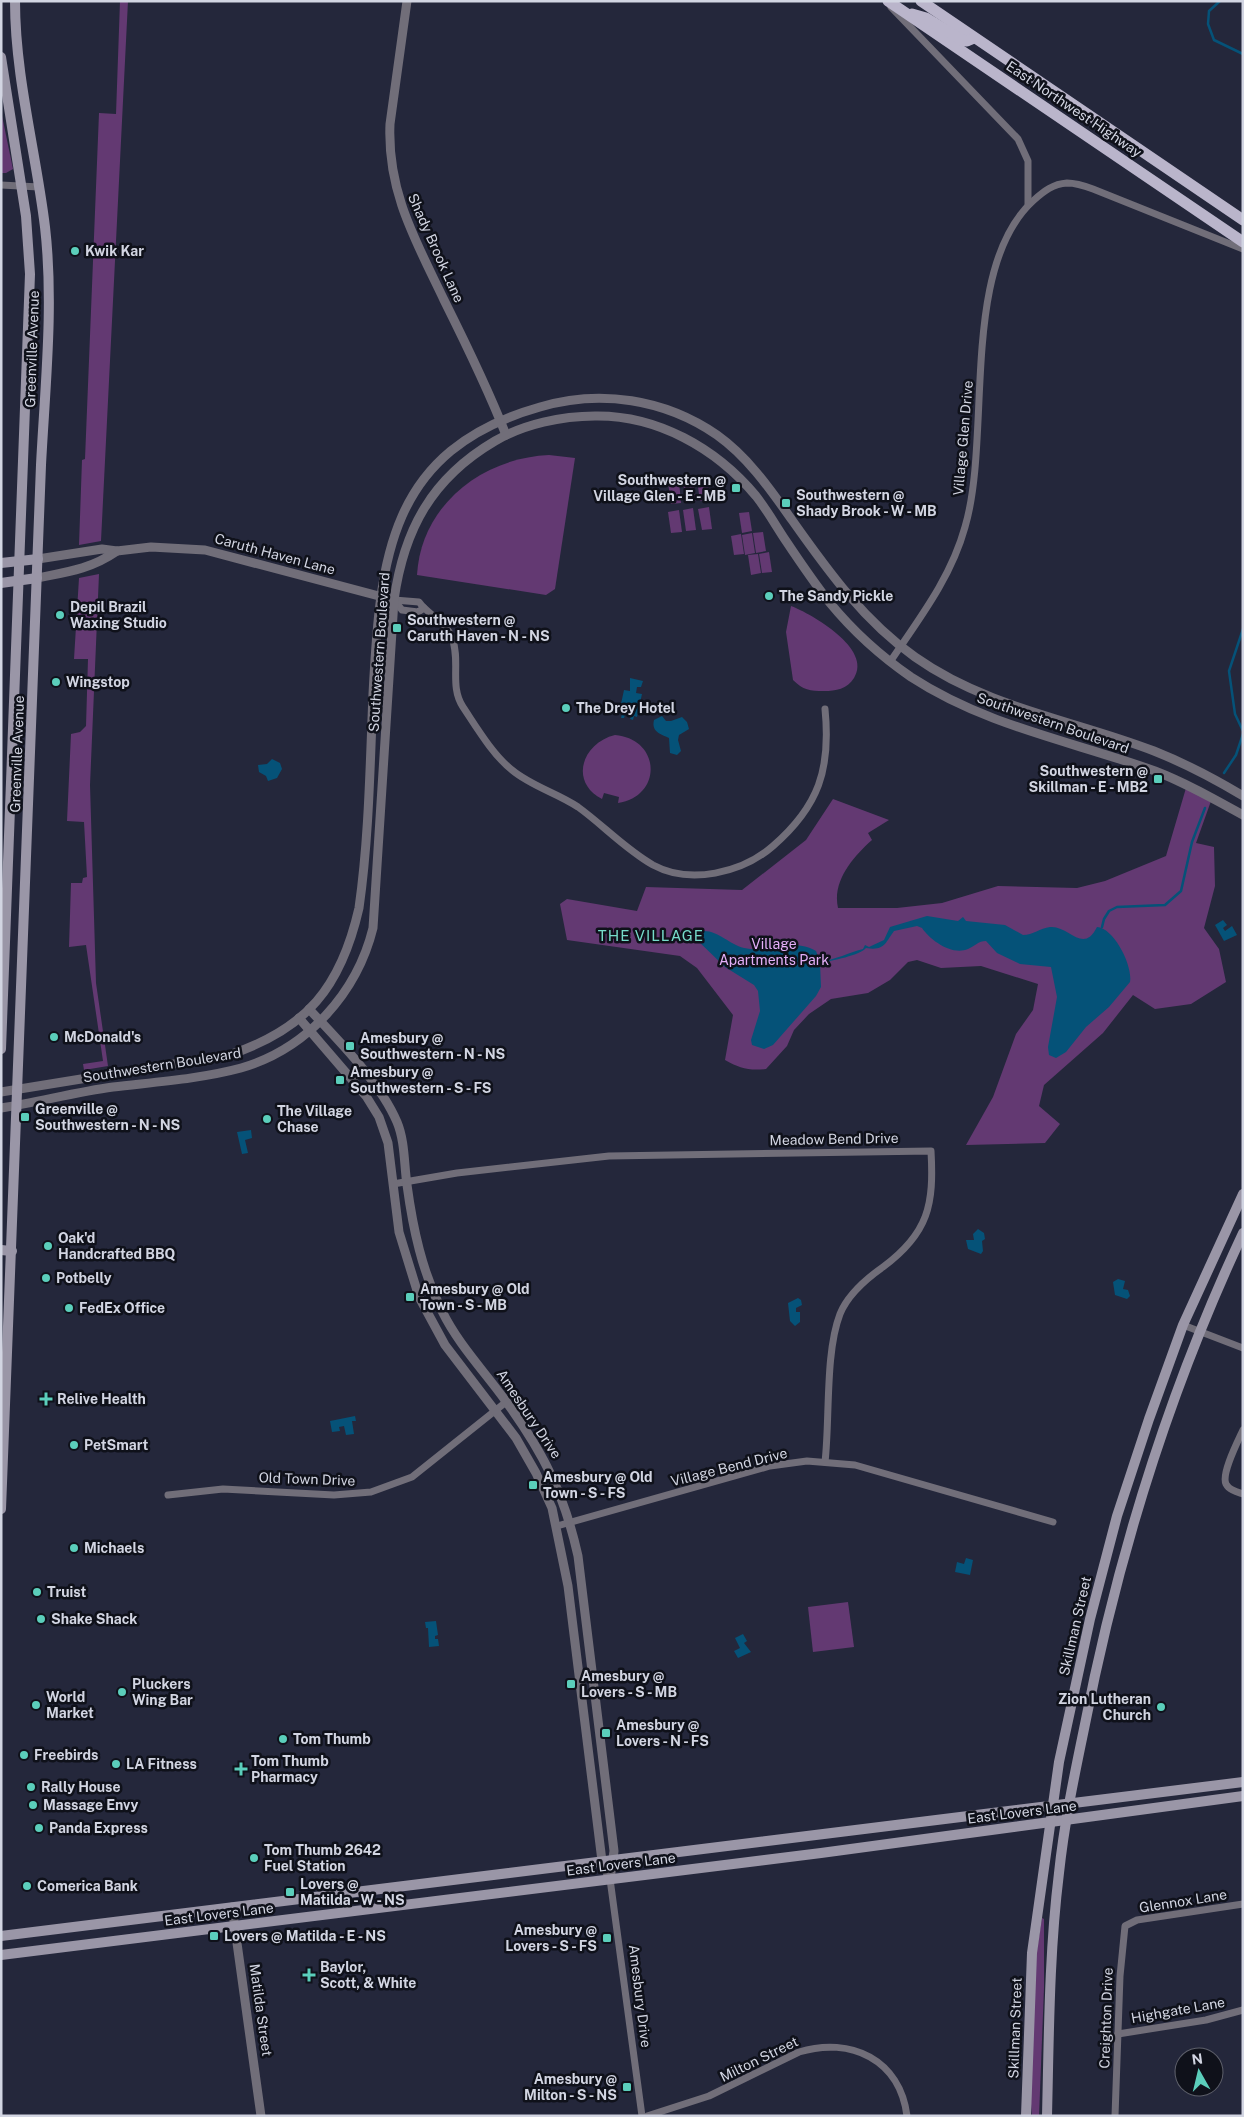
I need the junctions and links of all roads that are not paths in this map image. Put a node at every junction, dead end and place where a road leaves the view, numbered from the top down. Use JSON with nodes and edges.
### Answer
{"nodes":[{"id":1,"x":15,"y":1,"type":"edge"},
{"id":2,"x":406,"y":1,"type":"edge"},
{"id":3,"x":922,"y":1,"type":"edge"},
{"id":4,"x":888,"y":2,"type":"edge"},
{"id":5,"x":903,"y":12,"type":"junction"},
{"id":6,"x":974,"y":38,"type":"junction"},
{"id":7,"x":1,"y":56,"type":"edge"},
{"id":8,"x":1,"y":185,"type":"edge"},
{"id":9,"x":22,"y":186,"type":"junction"},
{"id":10,"x":39,"y":186,"type":"junction"},
{"id":11,"x":1028,"y":205,"type":"junction"},
{"id":12,"x":1243,"y":220,"type":"edge"},
{"id":13,"x":1243,"y":242,"type":"edge"},
{"id":14,"x":1243,"y":248,"type":"edge"},
{"id":15,"x":27,"y":366,"type":"junction"},
{"id":16,"x":46,"y":366,"type":"junction"},
{"id":17,"x":500,"y":420,"type":"junction"},
{"id":18,"x":506,"y":435,"type":"junction"},
{"id":19,"x":117,"y":551,"type":"junction"},
{"id":20,"x":38,"y":559,"type":"junction"},
{"id":21,"x":19,"y":561,"type":"junction"},
{"id":22,"x":1,"y":563,"type":"edge"},
{"id":23,"x":37,"y":578,"type":"junction"},
{"id":24,"x":18,"y":581,"type":"junction"},
{"id":25,"x":1,"y":583,"type":"edge"},
{"id":26,"x":380,"y":596,"type":"junction"},
{"id":27,"x":394,"y":600,"type":"junction"},
{"id":28,"x":424,"y":608,"type":"junction"},
{"id":29,"x":900,"y":646,"type":"junction"},
{"id":30,"x":890,"y":662,"type":"junction"},
{"id":31,"x":373,"y":694,"type":"junction"},
{"id":32,"x":389,"y":696,"type":"junction"},
{"id":33,"x":825,"y":709,"type":"dead end"},
{"id":34,"x":1182,"y":764,"type":"junction"},
{"id":35,"x":1176,"y":779,"type":"junction"},
{"id":36,"x":1243,"y":796,"type":"edge"},
{"id":37,"x":11,"y":810,"type":"junction"},
{"id":38,"x":29,"y":810,"type":"junction"},
{"id":39,"x":1243,"y":815,"type":"edge"},
{"id":40,"x":362,"y":889,"type":"junction"},
{"id":41,"x":376,"y":891,"type":"junction"},
{"id":42,"x":5,"y":945,"type":"junction"},
{"id":43,"x":24,"y":946,"type":"junction"},
{"id":44,"x":308,"y":1009,"type":"junction"},
{"id":45,"x":299,"y":1018,"type":"junction"},
{"id":46,"x":320,"y":1021,"type":"junction"},
{"id":47,"x":310,"y":1030,"type":"junction"},
{"id":48,"x":1,"y":1049,"type":"edge"},
{"id":49,"x":54,"y":1083,"type":"junction"},
{"id":50,"x":18,"y":1089,"type":"junction"},
{"id":51,"x":1,"y":1092,"type":"edge"},
{"id":52,"x":57,"y":1097,"type":"junction"},
{"id":53,"x":18,"y":1105,"type":"junction"},
{"id":54,"x":1,"y":1108,"type":"edge"},
{"id":55,"x":406,"y":1181,"type":"junction"},
{"id":56,"x":393,"y":1184,"type":"junction"},
{"id":57,"x":1243,"y":1194,"type":"edge"},
{"id":58,"x":1243,"y":1233,"type":"edge"},
{"id":59,"x":6,"y":1250,"type":"edge"},
{"id":60,"x":436,"y":1299,"type":"junction"},
{"id":61,"x":422,"y":1304,"type":"junction"},
{"id":62,"x":1183,"y":1325,"type":"junction"},
{"id":63,"x":1199,"y":1331,"type":"junction"},
{"id":64,"x":1243,"y":1348,"type":"edge"},
{"id":65,"x":4,"y":1367,"type":"edge"},
{"id":66,"x":506,"y":1402,"type":"junction"},
{"id":67,"x":496,"y":1410,"type":"junction"},
{"id":68,"x":1243,"y":1430,"type":"edge"},
{"id":69,"x":825,"y":1462,"type":"junction"},
{"id":70,"x":1243,"y":1494,"type":"edge"},
{"id":71,"x":168,"y":1495,"type":"dead end"},
{"id":72,"x":1,"y":1506,"type":"edge"},
{"id":73,"x":1,"y":1510,"type":"edge"},
{"id":74,"x":570,"y":1522,"type":"junction"},
{"id":75,"x":1053,"y":1522,"type":"dead end"},
{"id":76,"x":557,"y":1526,"type":"junction"},
{"id":77,"x":1111,"y":1538,"type":"junction"},
{"id":78,"x":1127,"y":1543,"type":"junction"},
{"id":79,"x":595,"y":1690,"type":"junction"},
{"id":80,"x":581,"y":1692,"type":"junction"},
{"id":81,"x":1243,"y":1782,"type":"edge"},
{"id":82,"x":1243,"y":1796,"type":"edge"},
{"id":83,"x":1069,"y":1805,"type":"junction"},
{"id":84,"x":1053,"y":1807,"type":"junction"},
{"id":85,"x":1066,"y":1820,"type":"junction"},
{"id":86,"x":1050,"y":1822,"type":"junction"},
{"id":87,"x":819,"y":1834,"type":"junction"},
{"id":88,"x":821,"y":1853,"type":"junction"},
{"id":89,"x":614,"y":1860,"type":"junction"},
{"id":90,"x":602,"y":1861,"type":"junction"},
{"id":91,"x":610,"y":1879,"type":"junction"},
{"id":92,"x":419,"y":1884,"type":"junction"},
{"id":93,"x":422,"y":1902,"type":"junction"},
{"id":94,"x":1243,"y":1904,"type":"edge"},
{"id":95,"x":232,"y":1908,"type":"junction"},
{"id":96,"x":1128,"y":1924,"type":"joint"},
{"id":97,"x":235,"y":1926,"type":"junction"},
{"id":98,"x":1,"y":1936,"type":"edge"},
{"id":99,"x":1,"y":1955,"type":"edge"},
{"id":100,"x":1243,"y":2010,"type":"edge"},
{"id":101,"x":1118,"y":2034,"type":"junction"},
{"id":102,"x":262,"y":2116,"type":"edge"},
{"id":103,"x":642,"y":2116,"type":"edge"},
{"id":104,"x":647,"y":2116,"type":"edge"},
{"id":105,"x":907,"y":2116,"type":"edge"},
{"id":106,"x":1026,"y":2116,"type":"edge"},
{"id":107,"x":1047,"y":2116,"type":"edge"},
{"id":108,"x":1115,"y":2116,"type":"edge"}],
"edges":[{"from":1,"to":10,"type":"main road","name":"Greenville Avenue"},
{"from":2,"to":17,"type":"street","name":"Shady Brook Lane"},
{"from":3,"to":6,"type":"main road","name":"East Northwest Highway"},
{"from":4,"to":5,"type":"main road","name":"East Northwest Highway"},
{"from":4,"to":11,"type":"street"},
{"from":5,"to":6,"type":"main road"},
{"from":5,"to":13,"type":"main road","name":"East Northwest Highway"},
{"from":6,"to":12,"type":"main road","name":"East Northwest Highway"},
{"from":7,"to":9,"type":"main road","name":"Greenville Avenue"},
{"from":8,"to":9,"type":"street"},
{"from":9,"to":10,"type":"street"},
{"from":9,"to":15,"type":"main road","name":"Greenville Avenue"},
{"from":10,"to":16,"type":"main road","name":"Greenville Avenue"},
{"from":11,"to":14,"type":"street","name":"Village Glen Drive"},
{"from":11,"to":29,"type":"street","name":"Village Glen Drive"},
{"from":15,"to":16,"type":"main road"},
{"from":15,"to":21,"type":"main road","name":"Greenville Avenue"},
{"from":16,"to":20,"type":"main road","name":"Greenville Avenue"},
{"from":17,"to":18,"type":"street","name":"Shady Brook Lane"},
{"from":17,"to":26,"type":"street","name":"Southwestern Boulevard"},
{"from":17,"to":29,"type":"street","name":"Southwestern Boulevard"},
{"from":18,"to":27,"type":"street","name":"Southwestern Boulevard"},
{"from":18,"to":30,"type":"street","name":"Southwestern Boulevard"},
{"from":19,"to":20,"type":"street","name":"Caruth Haven Lane"},
{"from":19,"to":23,"type":"street","name":"Caruth Haven Lane"},
{"from":19,"to":26,"type":"street","name":"Caruth Haven Lane"},
{"from":20,"to":21,"type":"main road","name":"Caruth Haven Lane"},
{"from":20,"to":23,"type":"main road","name":"Greenville Avenue"},
{"from":21,"to":22,"type":"main road","name":"Caruth Haven Lane"},
{"from":21,"to":24,"type":"main road","name":"Greenville Avenue"},
{"from":23,"to":24,"type":"main road","name":"Caruth Haven Lane"},
{"from":23,"to":38,"type":"main road","name":"Greenville Avenue"},
{"from":24,"to":25,"type":"main road","name":"Caruth Haven Lane"},
{"from":24,"to":37,"type":"main road","name":"Greenville Avenue"},
{"from":26,"to":27,"type":"street","name":"Caruth Haven Lane"},
{"from":26,"to":31,"type":"street","name":"Southwestern Boulevard"},
{"from":27,"to":28,"type":"street","name":"Caruth Haven Lane"},
{"from":27,"to":28,"type":"street","name":"Caruth Haven Lane"},
{"from":27,"to":32,"type":"street","name":"Southwestern Boulevard"},
{"from":28,"to":33,"type":"street","name":"Caruth Haven Lane"},
{"from":29,"to":30,"type":"street","name":"Village Glen Drive"},
{"from":29,"to":34,"type":"street","name":"Southwestern Boulevard"},
{"from":30,"to":35,"type":"street","name":"Southwestern Boulevard"},
{"from":31,"to":32,"type":"street"},
{"from":31,"to":40,"type":"street","name":"Southwestern Boulevard"},
{"from":32,"to":41,"type":"street","name":"Southwestern Boulevard"},
{"from":34,"to":35,"type":"street"},
{"from":34,"to":36,"type":"street","name":"Southwestern Boulevard"},
{"from":35,"to":39,"type":"street","name":"Southwestern Boulevard"},
{"from":37,"to":38,"type":"main road"},
{"from":37,"to":42,"type":"main road","name":"Greenville Avenue"},
{"from":38,"to":43,"type":"main road","name":"Greenville Avenue"},
{"from":40,"to":41,"type":"street"},
{"from":40,"to":44,"type":"street","name":"Southwestern Boulevard"},
{"from":41,"to":46,"type":"street","name":"Southwestern Boulevard"},
{"from":42,"to":43,"type":"main road"},
{"from":42,"to":48,"type":"main road","name":"Greenville Avenue"},
{"from":43,"to":50,"type":"main road","name":"Greenville Avenue"},
{"from":44,"to":45,"type":"street","name":"Southwestern Boulevard"},
{"from":44,"to":46,"type":"street","name":"Amesbury Drive"},
{"from":45,"to":47,"type":"street","name":"Amesbury Drive"},
{"from":45,"to":49,"type":"street","name":"Southwestern Boulevard"},
{"from":46,"to":47,"type":"street","name":"Southwestern Boulevard"},
{"from":46,"to":55,"type":"street","name":"Amesbury Drive"},
{"from":47,"to":52,"type":"street","name":"Southwestern Boulevard"},
{"from":47,"to":56,"type":"street","name":"Amesbury Drive"},
{"from":49,"to":50,"type":"street","name":"Southwestern Boulevard"},
{"from":49,"to":52,"type":"street"},
{"from":50,"to":51,"type":"street","name":"Southwestern Boulevard"},
{"from":50,"to":53,"type":"main road","name":"Greenville Avenue"},
{"from":52,"to":53,"type":"street","name":"Southwestern Boulevard"},
{"from":53,"to":54,"type":"street","name":"Southwestern Boulevard"},
{"from":53,"to":59,"type":"main road","name":"Greenville Avenue"},
{"from":55,"to":56,"type":"street","name":"Meadow Bend Drive"},
{"from":55,"to":60,"type":"street","name":"Amesbury Drive"},
{"from":55,"to":69,"type":"street","name":"Meadow Bend Drive"},
{"from":56,"to":61,"type":"street","name":"Amesbury Drive"},
{"from":57,"to":62,"type":"main road","name":"Skillman Street"},
{"from":58,"to":63,"type":"main road"},
{"from":59,"to":65,"type":"main road","name":"Greenville Avenue"},
{"from":60,"to":61,"type":"street"},
{"from":60,"to":66,"type":"street","name":"Amesbury Drive"},
{"from":61,"to":67,"type":"street","name":"Amesbury Drive"},
{"from":62,"to":63,"type":"street"},
{"from":62,"to":77,"type":"main road","name":"Skillman Street"},
{"from":63,"to":64,"type":"street"},
{"from":63,"to":78,"type":"main road"},
{"from":65,"to":72,"type":"main road","name":"Greenville Avenue"},
{"from":66,"to":67,"type":"street","name":"Old Town Drive"},
{"from":66,"to":74,"type":"street","name":"Amesbury Drive"},
{"from":67,"to":71,"type":"street","name":"Old Town Drive"},
{"from":67,"to":76,"type":"street","name":"Amesbury Drive"},
{"from":68,"to":70,"type":"street"},
{"from":69,"to":74,"type":"street","name":"Village Bend Drive"},
{"from":69,"to":75,"type":"street","name":"Village Bend Drive"},
{"from":72,"to":73,"type":"main road","name":"Greenville Avenue"},
{"from":74,"to":76,"type":"street","name":"Village Bend Drive"},
{"from":74,"to":79,"type":"street","name":"Amesbury Drive"},
{"from":76,"to":80,"type":"street","name":"Amesbury Drive"},
{"from":77,"to":78,"type":"main road"},
{"from":77,"to":84,"type":"main road","name":"Skillman Street"},
{"from":78,"to":83,"type":"main road"},
{"from":79,"to":80,"type":"street"},
{"from":79,"to":89,"type":"street","name":"Amesbury Drive"},
{"from":80,"to":90,"type":"street","name":"Amesbury Drive"},
{"from":81,"to":83,"type":"main road","name":"East Lovers Lane"},
{"from":82,"to":85,"type":"main road","name":"East Lovers Lane"},
{"from":83,"to":84,"type":"main road","name":"East Lovers Lane"},
{"from":83,"to":85,"type":"main road"},
{"from":84,"to":86,"type":"main road","name":"Skillman Street"},
{"from":84,"to":87,"type":"main road","name":"East Lovers Lane"},
{"from":85,"to":86,"type":"main road","name":"East Lovers Lane"},
{"from":85,"to":107,"type":"main road"},
{"from":86,"to":88,"type":"main road","name":"East Lovers Lane"},
{"from":86,"to":106,"type":"main road","name":"Skillman Street"},
{"from":87,"to":88,"type":"main road"},
{"from":87,"to":89,"type":"main road","name":"East Lovers Lane"},
{"from":88,"to":91,"type":"main road","name":"East Lovers Lane"},
{"from":89,"to":90,"type":"main road","name":"East Lovers Lane"},
{"from":89,"to":91,"type":"street","name":"Amesbury Drive"},
{"from":90,"to":91,"type":"street","name":"Amesbury Drive"},
{"from":90,"to":92,"type":"main road","name":"East Lovers Lane"},
{"from":91,"to":93,"type":"main road","name":"East Lovers Lane"},
{"from":91,"to":103,"type":"street","name":"Amesbury Drive"},
{"from":92,"to":93,"type":"main road"},
{"from":92,"to":95,"type":"main road","name":"East Lovers Lane"},
{"from":93,"to":97,"type":"main road","name":"East Lovers Lane"},
{"from":94,"to":96,"type":"street","name":"Glennox Lane"},
{"from":95,"to":97,"type":"street","name":"Matilda Street"},
{"from":95,"to":98,"type":"main road","name":"East Lovers Lane"},
{"from":96,"to":101,"type":"street","name":"Creighton Drive"},
{"from":97,"to":99,"type":"main road","name":"East Lovers Lane"},
{"from":97,"to":102,"type":"street","name":"Matilda Street"},
{"from":100,"to":101,"type":"street","name":"Highgate Lane"},
{"from":101,"to":108,"type":"street","name":"Creighton Drive"},
{"from":104,"to":105,"type":"street","name":"Milton Street"}]}
